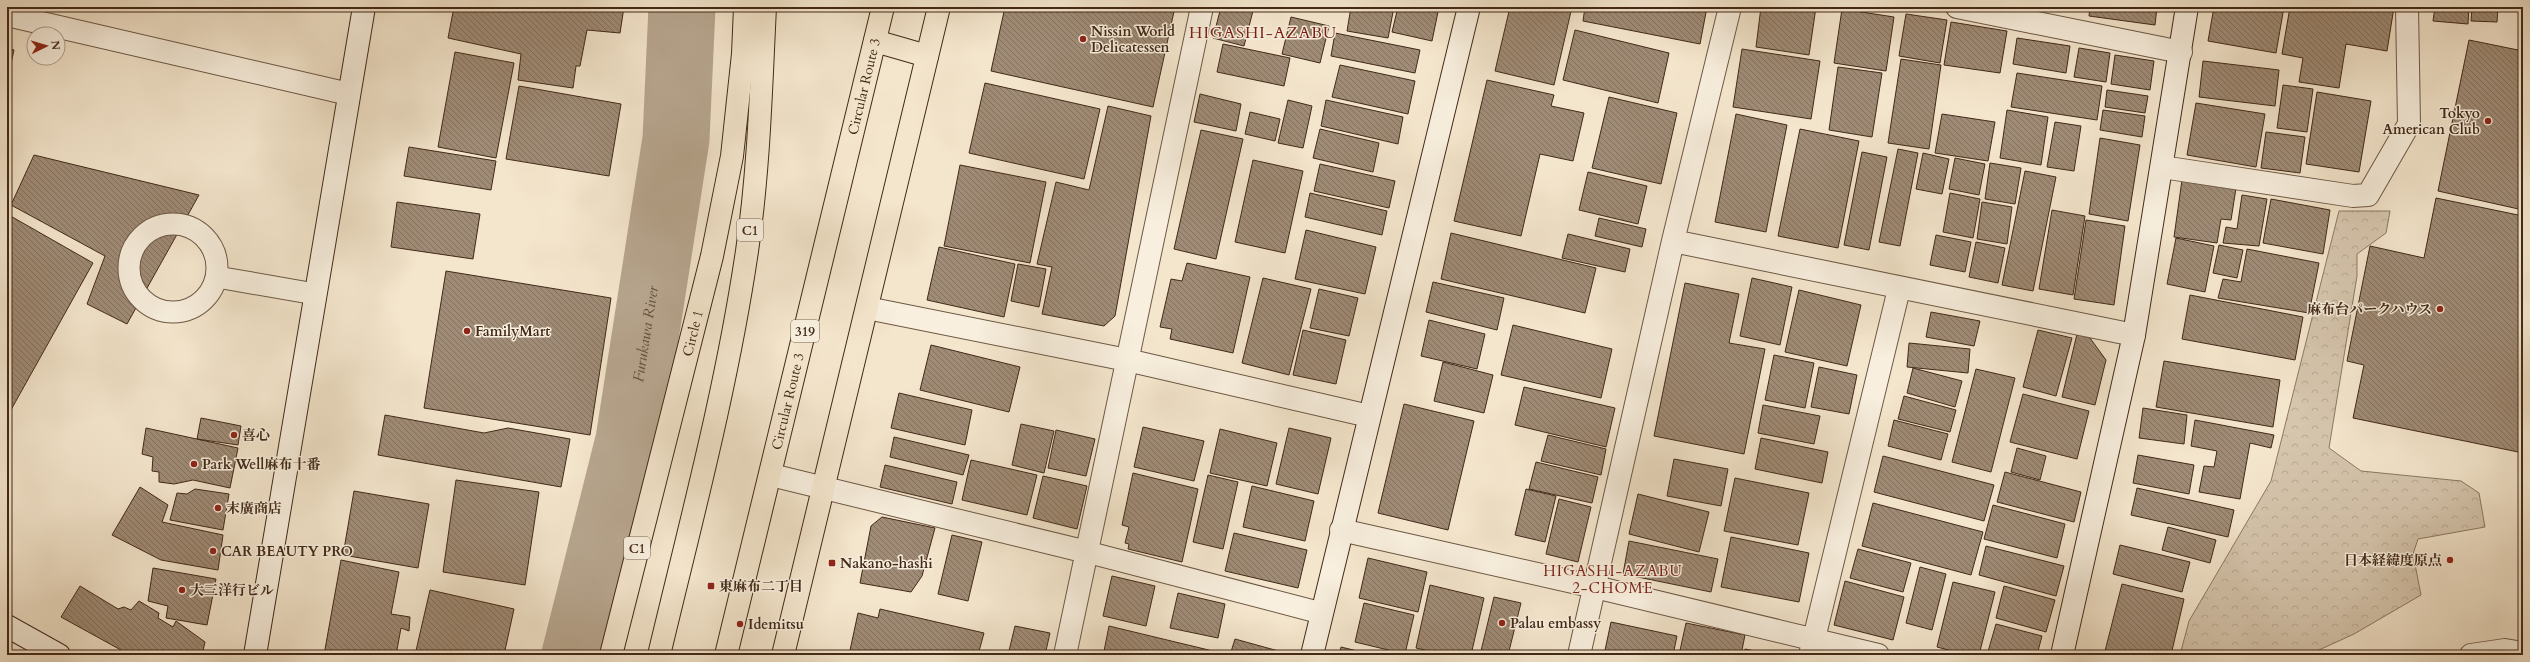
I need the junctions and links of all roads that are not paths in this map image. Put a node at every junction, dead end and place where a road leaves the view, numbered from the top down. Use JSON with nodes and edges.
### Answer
{"nodes":[{"id":1,"x":364,"y":7,"type":"edge"},
{"id":2,"x":745,"y":7,"type":"edge"},
{"id":3,"x":765,"y":7,"type":"edge"},
{"id":4,"x":882,"y":7,"type":"edge"},
{"id":5,"x":939,"y":7,"type":"edge"},
{"id":6,"x":1202,"y":7,"type":"edge"},
{"id":7,"x":1469,"y":7,"type":"edge"},
{"id":8,"x":1730,"y":7,"type":"edge"},
{"id":9,"x":2187,"y":7,"type":"edge"},
{"id":10,"x":2407,"y":7,"type":"edge"},
{"id":11,"x":1962,"y":8,"type":"edge"},
{"id":12,"x":7,"y":15,"type":"edge"},
{"id":13,"x":875,"y":41,"type":"junction"},
{"id":14,"x":2181,"y":52,"type":"junction"},
{"id":15,"x":753,"y":55,"type":"junction"},
{"id":16,"x":927,"y":56,"type":"junction"},
{"id":17,"x":349,"y":94,"type":"junction"},
{"id":18,"x":2162,"y":167,"type":"junction"},
{"id":19,"x":1673,"y":242,"type":"junction"},
{"id":20,"x":217,"y":277,"type":"junction"},
{"id":21,"x":1899,"y":289,"type":"junction"},
{"id":22,"x":315,"y":294,"type":"junction"},
{"id":23,"x":867,"y":308,"type":"junction"},
{"id":24,"x":2134,"y":335,"type":"junction"},
{"id":25,"x":1127,"y":360,"type":"junction"},
{"id":26,"x":1369,"y":416,"type":"junction"},
{"id":27,"x":771,"y":475,"type":"junction"},
{"id":28,"x":824,"y":487,"type":"junction"},
{"id":29,"x":1341,"y":530,"type":"junction"},
{"id":30,"x":1087,"y":552,"type":"junction"},
{"id":31,"x":1595,"y":587,"type":"junction"},
{"id":32,"x":626,"y":592,"type":"junction"},
{"id":33,"x":1322,"y":613,"type":"junction"},
{"id":34,"x":7,"y":626,"type":"edge"},
{"id":35,"x":1812,"y":647,"type":"edge"},
{"id":36,"x":2523,"y":653,"type":"edge"},
{"id":37,"x":59,"y":655,"type":"edge"},
{"id":38,"x":255,"y":655,"type":"edge"},
{"id":39,"x":605,"y":655,"type":"edge"},
{"id":40,"x":611,"y":655,"type":"edge"},
{"id":41,"x":659,"y":655,"type":"edge"},
{"id":42,"x":726,"y":655,"type":"edge"},
{"id":43,"x":783,"y":655,"type":"edge"},
{"id":44,"x":1065,"y":655,"type":"edge"},
{"id":45,"x":1312,"y":655,"type":"edge"},
{"id":46,"x":1579,"y":655,"type":"edge"},
{"id":47,"x":1878,"y":655,"type":"edge"},
{"id":48,"x":2062,"y":655,"type":"edge"},
{"id":49,"x":2471,"y":655,"type":"edge"}],
"edges":[{"from":1,"to":17,"type":"street"},
{"from":2,"to":15,"type":"main road"},
{"from":3,"to":15,"type":"main road"},
{"from":4,"to":13,"type":"main road","name":"Circular Route 3","number":"319"},
{"from":5,"to":16,"type":"main road"},
{"from":6,"to":25,"type":"street"},
{"from":7,"to":26,"type":"street"},
{"from":8,"to":19,"type":"street"},
{"from":9,"to":14,"type":"street"},
{"from":10,"to":18,"type":"street"},
{"from":11,"to":14,"type":"street"},
{"from":12,"to":17,"type":"street"},
{"from":13,"to":16,"type":"main road"},
{"from":13,"to":27,"type":"main road","name":"Circular Route 3","number":"319"},
{"from":14,"to":18,"type":"street"},
{"from":15,"to":32,"type":"main road","name":"Circle 1","number":"C1"},
{"from":15,"to":41,"type":"main road","number":"C1"},
{"from":16,"to":23,"type":"main road"},
{"from":17,"to":22,"type":"street"},
{"from":18,"to":24,"type":"street"},
{"from":19,"to":21,"type":"street"},
{"from":19,"to":31,"type":"street"},
{"from":20,"to":20,"type":"lane"},
{"from":20,"to":22,"type":"lane"},
{"from":21,"to":24,"type":"street"},
{"from":21,"to":35,"type":"street"},
{"from":22,"to":38,"type":"street"},
{"from":23,"to":25,"type":"street"},
{"from":23,"to":28,"type":"main road"},
{"from":24,"to":48,"type":"street"},
{"from":25,"to":26,"type":"street"},
{"from":25,"to":30,"type":"street"},
{"from":26,"to":29,"type":"street"},
{"from":27,"to":28,"type":"street"},
{"from":27,"to":42,"type":"main road","name":"Circular Route 3","number":"319"},
{"from":28,"to":30,"type":"street"},
{"from":28,"to":43,"type":"main road"},
{"from":29,"to":31,"type":"street"},
{"from":29,"to":33,"type":"street"},
{"from":30,"to":33,"type":"lane"},
{"from":30,"to":44,"type":"street"},
{"from":31,"to":35,"type":"street"},
{"from":31,"to":46,"type":"street"},
{"from":32,"to":39,"type":"main road"},
{"from":32,"to":40,"type":"main road","name":"Circle 1","number":"C1"},
{"from":33,"to":45,"type":"street"},
{"from":34,"to":37,"type":"street"},
{"from":35,"to":47,"type":"street"},
{"from":36,"to":49,"type":"street"}]}
